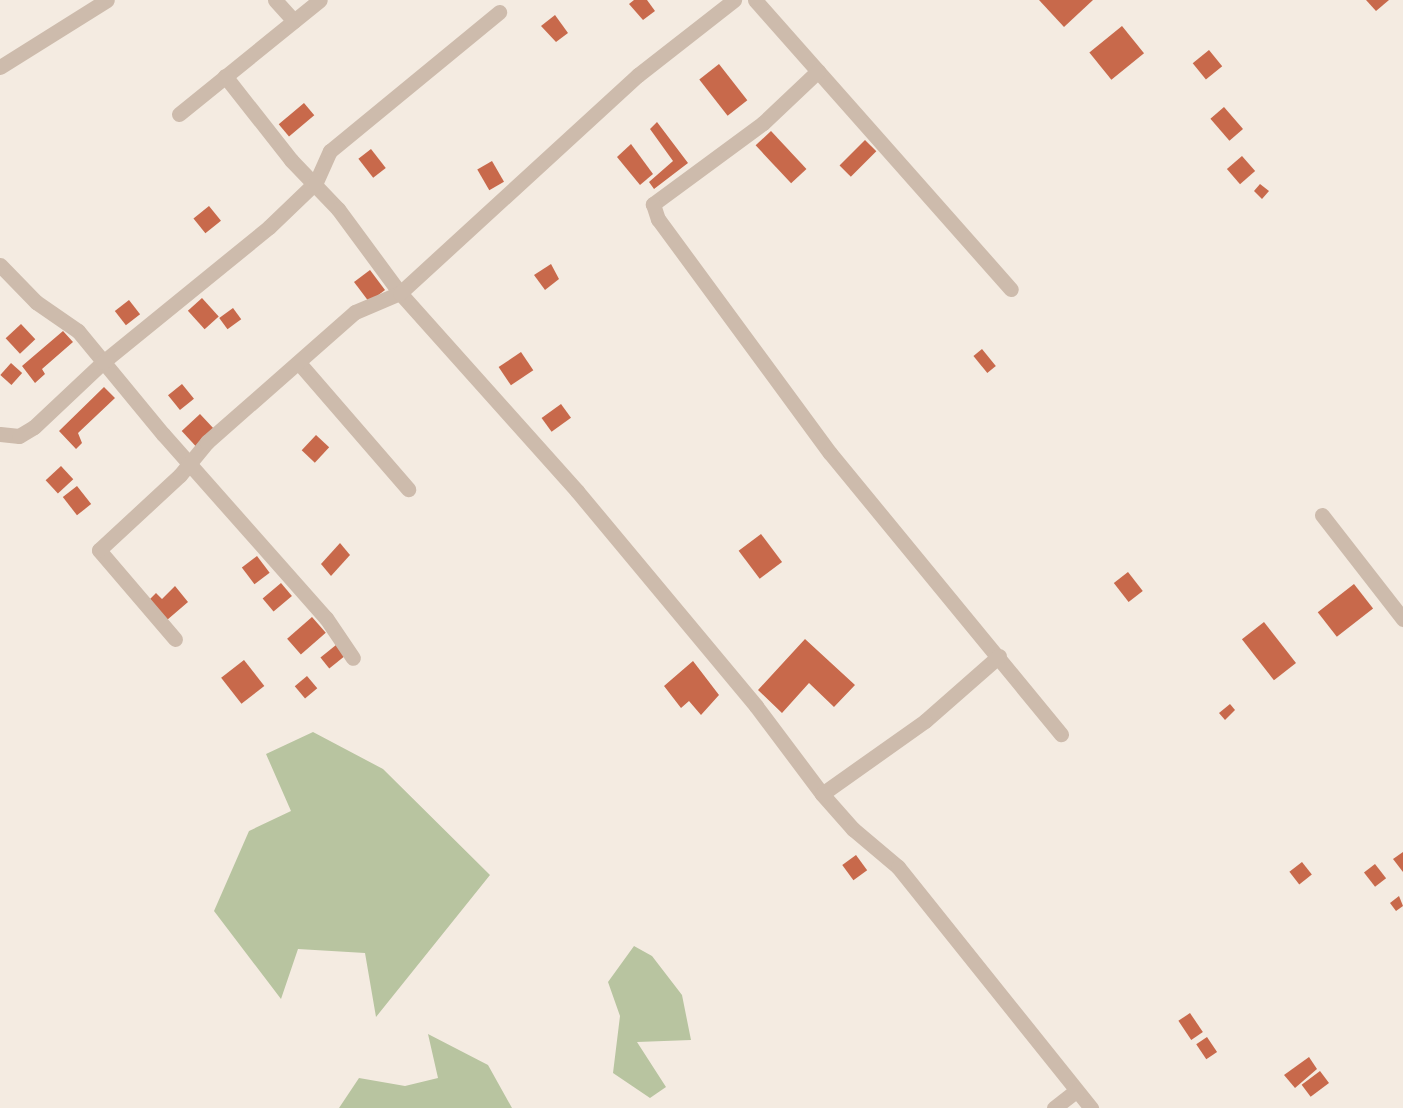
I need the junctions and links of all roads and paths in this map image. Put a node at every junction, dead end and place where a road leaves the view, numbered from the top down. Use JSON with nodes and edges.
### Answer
{"nodes":[{"id":1,"x":107,"y":0,"type":"edge"},
{"id":2,"x":275,"y":0,"type":"edge"},
{"id":3,"x":320,"y":0,"type":"edge"},
{"id":4,"x":734,"y":0,"type":"edge"},
{"id":5,"x":755,"y":0,"type":"edge"},
{"id":6,"x":499,"y":12,"type":"dead end"},
{"id":7,"x":294,"y":21,"type":"junction"},
{"id":8,"x":0,"y":68,"type":"edge"},
{"id":9,"x":818,"y":71,"type":"junction"},
{"id":10,"x":225,"y":76,"type":"junction"},
{"id":11,"x":179,"y":114,"type":"dead end"},
{"id":12,"x":316,"y":182,"type":"junction"},
{"id":13,"x":0,"y":264,"type":"edge"},
{"id":14,"x":1011,"y":289,"type":"dead end"},
{"id":15,"x":400,"y":293,"type":"junction"},
{"id":16,"x":103,"y":362,"type":"junction"},
{"id":17,"x":299,"y":363,"type":"junction"},
{"id":18,"x":0,"y":434,"type":"edge"},
{"id":19,"x":190,"y":462,"type":"junction"},
{"id":20,"x":408,"y":489,"type":"dead end"},
{"id":21,"x":1322,"y":515,"type":"dead end"},
{"id":22,"x":1403,"y":619,"type":"edge"},
{"id":23,"x":174,"y":639,"type":"dead end"},
{"id":24,"x":999,"y":656,"type":"junction"},
{"id":25,"x":353,"y":658,"type":"dead end"},
{"id":26,"x":1061,"y":734,"type":"dead end"},
{"id":27,"x":822,"y":794,"type":"junction"},
{"id":28,"x":1076,"y":1091,"type":"junction"},
{"id":29,"x":1054,"y":1108,"type":"edge"},
{"id":30,"x":1091,"y":1108,"type":"edge"}],
"edges":[{"from":1,"to":8,"type":"street"},
{"from":2,"to":7,"type":"street"},
{"from":3,"to":7,"type":"street"},
{"from":4,"to":15,"type":"street"},
{"from":5,"to":9,"type":"street"},
{"from":6,"to":12,"type":"street"},
{"from":7,"to":10,"type":"street"},
{"from":9,"to":14,"type":"street"},
{"from":9,"to":24,"type":"street"},
{"from":10,"to":11,"type":"street"},
{"from":10,"to":12,"type":"street"},
{"from":12,"to":15,"type":"street"},
{"from":12,"to":16,"type":"street"},
{"from":13,"to":16,"type":"street"},
{"from":15,"to":17,"type":"street"},
{"from":15,"to":27,"type":"street"},
{"from":16,"to":18,"type":"street"},
{"from":16,"to":19,"type":"street"},
{"from":17,"to":19,"type":"street"},
{"from":17,"to":20,"type":"street"},
{"from":19,"to":23,"type":"street"},
{"from":19,"to":25,"type":"street"},
{"from":21,"to":22,"type":"street"},
{"from":24,"to":26,"type":"street"},
{"from":24,"to":27,"type":"street"},
{"from":27,"to":28,"type":"street"},
{"from":28,"to":29,"type":"street"},
{"from":28,"to":30,"type":"street"}]}
